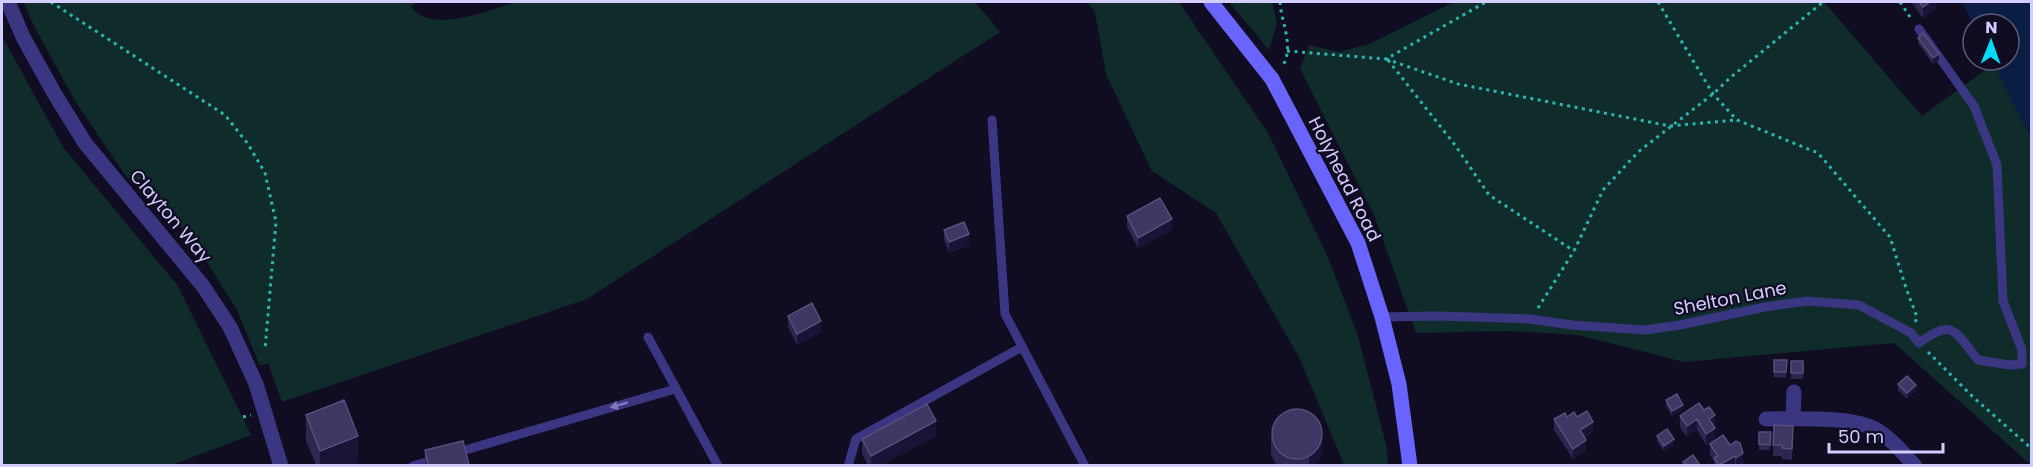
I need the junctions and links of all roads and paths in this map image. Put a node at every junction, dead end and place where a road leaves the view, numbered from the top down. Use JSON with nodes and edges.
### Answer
{"nodes":[{"id":1,"x":8,"y":2,"type":"edge"},
{"id":2,"x":51,"y":2,"type":"edge"},
{"id":3,"x":1210,"y":2,"type":"edge"},
{"id":4,"x":1280,"y":2,"type":"edge"},
{"id":5,"x":1486,"y":2,"type":"edge"},
{"id":6,"x":1658,"y":2,"type":"edge"},
{"id":7,"x":1823,"y":2,"type":"edge"},
{"id":8,"x":1900,"y":2,"type":"edge"},
{"id":9,"x":1919,"y":29,"type":"joint"},
{"id":10,"x":1287,"y":51,"type":"junction"},
{"id":11,"x":1386,"y":59,"type":"junction"},
{"id":12,"x":1279,"y":70,"type":"dead end"},
{"id":13,"x":1713,"y":94,"type":"junction"},
{"id":14,"x":992,"y":120,"type":"dead end"},
{"id":15,"x":1737,"y":120,"type":"junction"},
{"id":16,"x":1670,"y":126,"type":"junction"},
{"id":17,"x":1574,"y":251,"type":"junction"},
{"id":18,"x":1382,"y":317,"type":"junction"},
{"id":19,"x":1530,"y":319,"type":"junction"},
{"id":20,"x":1911,"y":333,"type":"junction"},
{"id":21,"x":648,"y":337,"type":"dead end"},
{"id":22,"x":1919,"y":342,"type":"junction"},
{"id":23,"x":1022,"y":347,"type":"junction"},
{"id":24,"x":265,"y":349,"type":"dead end"},
{"id":25,"x":675,"y":389,"type":"junction"},
{"id":26,"x":1794,"y":392,"type":"dead end"},
{"id":27,"x":1766,"y":419,"type":"dead end"},
{"id":28,"x":1793,"y":419,"type":"junction"},
{"id":29,"x":2031,"y":449,"type":"edge"},
{"id":30,"x":281,"y":465,"type":"edge"},
{"id":31,"x":413,"y":465,"type":"edge"},
{"id":32,"x":718,"y":465,"type":"edge"},
{"id":33,"x":848,"y":465,"type":"edge"},
{"id":34,"x":1085,"y":465,"type":"edge"},
{"id":35,"x":1410,"y":465,"type":"edge"},
{"id":36,"x":1915,"y":465,"type":"edge"}],
"edges":[{"from":1,"to":30,"type":"street","name":"Clayton Way"},
{"from":2,"to":24,"type":"path"},
{"from":3,"to":18,"type":"main road","name":"Holyhead Road"},
{"from":4,"to":10,"type":"path"},
{"from":5,"to":11,"type":"path"},
{"from":6,"to":13,"type":"path"},
{"from":7,"to":13,"type":"path"},
{"from":8,"to":9,"type":"path"},
{"from":9,"to":22,"type":"lane"},
{"from":10,"to":11,"type":"path"},
{"from":10,"to":12,"type":"path"},
{"from":11,"to":16,"type":"path"},
{"from":11,"to":17,"type":"path"},
{"from":13,"to":15,"type":"path"},
{"from":13,"to":16,"type":"path"},
{"from":14,"to":23,"type":"lane"},
{"from":15,"to":16,"type":"path"},
{"from":15,"to":20,"type":"path"},
{"from":16,"to":17,"type":"path"},
{"from":17,"to":19,"type":"path"},
{"from":18,"to":19,"type":"lane","name":"Shelton Lane"},
{"from":18,"to":35,"type":"main road","name":"Holyhead Road"},
{"from":19,"to":20,"type":"lane","name":"Shelton Lane"},
{"from":20,"to":22,"type":"lane","name":"Shelton Lane"},
{"from":21,"to":25,"type":"lane"},
{"from":22,"to":29,"type":"path"},
{"from":23,"to":33,"type":"lane"},
{"from":23,"to":34,"type":"lane"},
{"from":25,"to":31,"type":"lane","one_way":true},
{"from":25,"to":32,"type":"lane"},
{"from":26,"to":28,"type":"street"},
{"from":27,"to":28,"type":"street"},
{"from":28,"to":36,"type":"street"}]}
